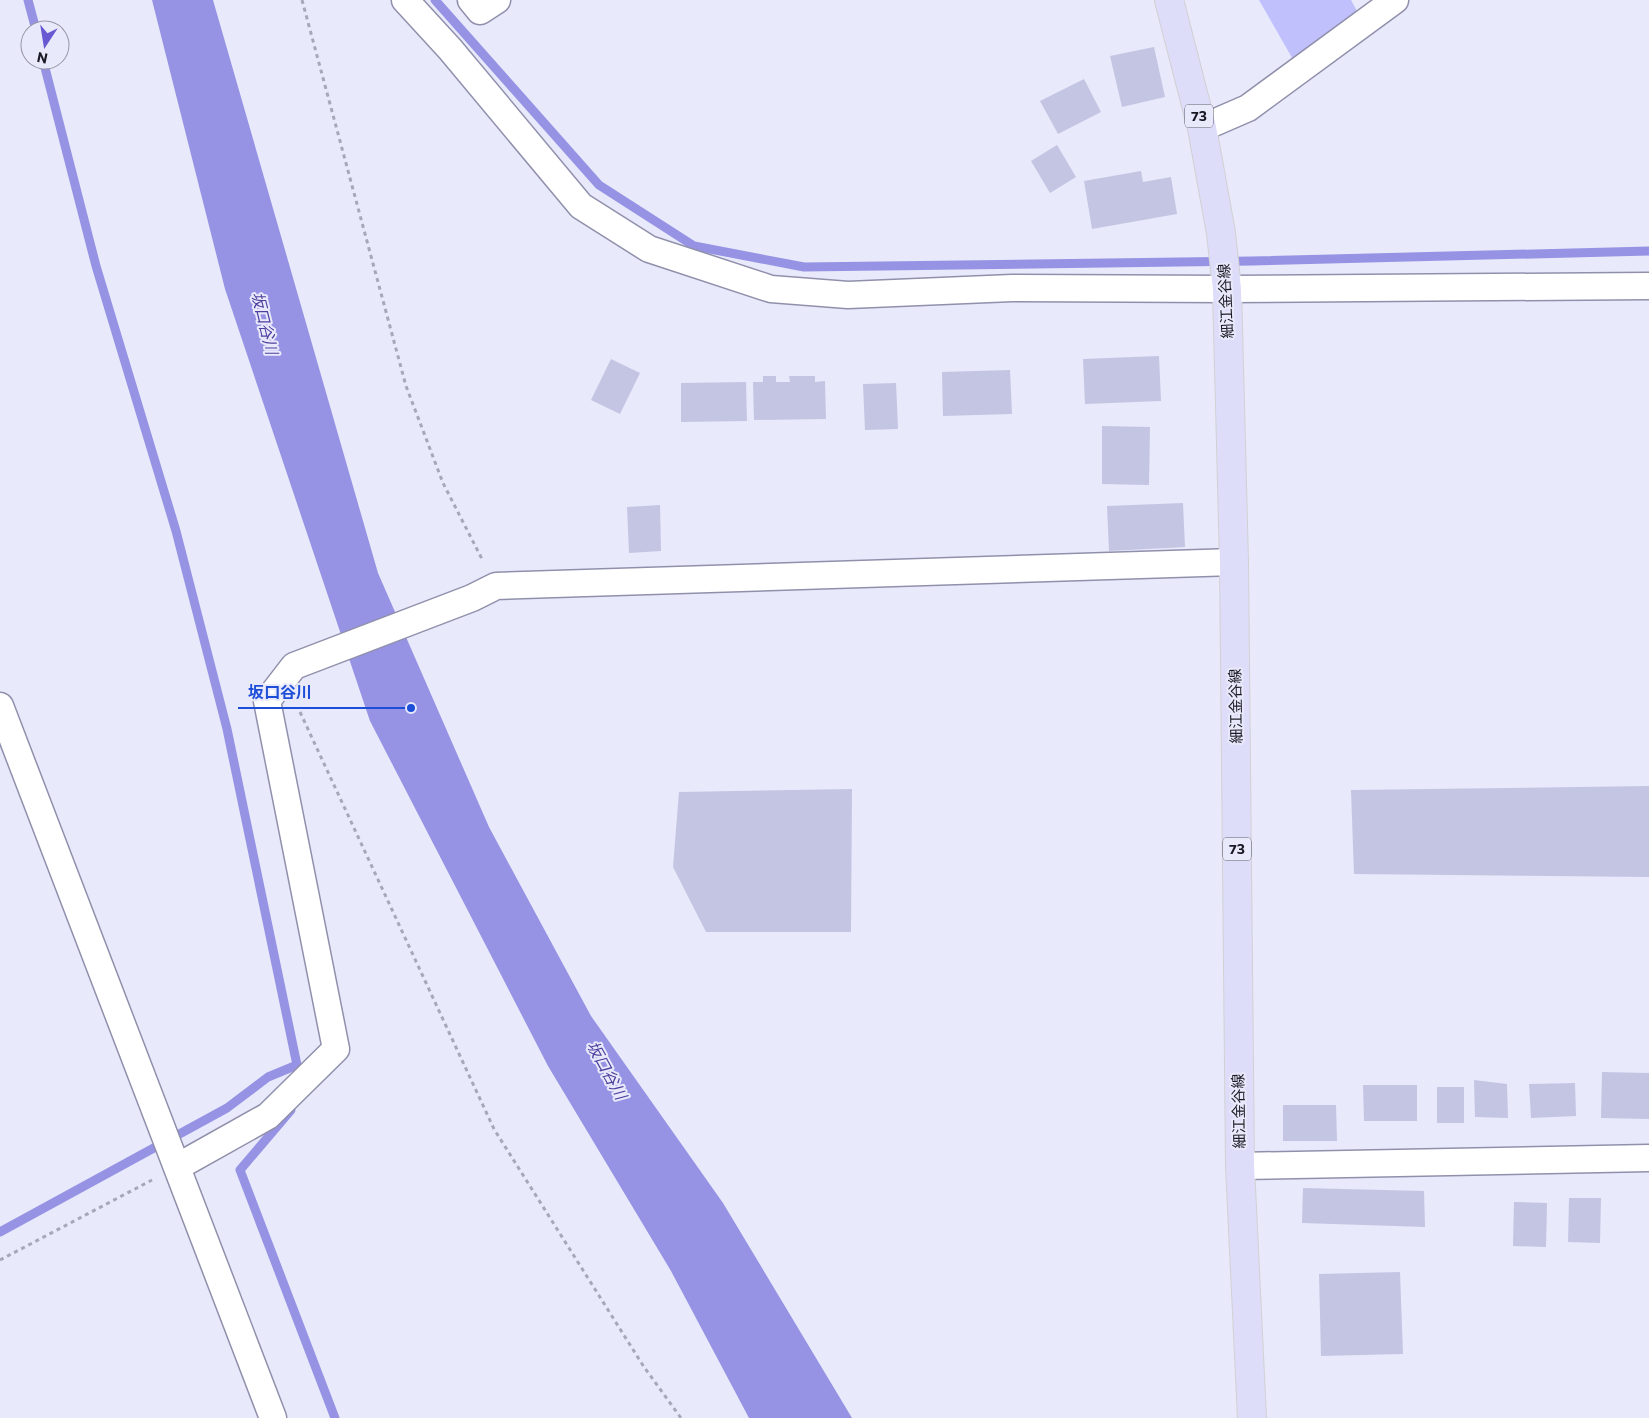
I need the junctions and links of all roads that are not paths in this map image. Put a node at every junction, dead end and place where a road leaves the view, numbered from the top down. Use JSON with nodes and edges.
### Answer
{"nodes":[{"id":1,"x":405,"y":0,"type":"edge"},
{"id":2,"x":471,"y":0,"type":"edge"},
{"id":3,"x":496,"y":0,"type":"edge"},
{"id":4,"x":1168,"y":0,"type":"edge"},
{"id":5,"x":1395,"y":0,"type":"edge"},
{"id":6,"x":1202,"y":128,"type":"junction"},
{"id":7,"x":1226,"y":284,"type":"junction"},
{"id":8,"x":1649,"y":286,"type":"edge"},
{"id":9,"x":1234,"y":562,"type":"junction"},
{"id":10,"x":0,"y":706,"type":"edge"},
{"id":11,"x":1649,"y":1158,"type":"edge"},
{"id":12,"x":176,"y":1163,"type":"junction"},
{"id":13,"x":1240,"y":1166,"type":"junction"},
{"id":14,"x":273,"y":1418,"type":"edge"},
{"id":15,"x":1252,"y":1418,"type":"edge"}],
"edges":[{"from":1,"to":7,"type":"street"},
{"from":2,"to":3,"type":"street"},
{"from":4,"to":6,"type":"main road","name":"細江金谷線","number":"73"},
{"from":5,"to":6,"type":"street"},
{"from":6,"to":7,"type":"main road","name":"細江金谷線","number":"73"},
{"from":7,"to":8,"type":"street"},
{"from":7,"to":9,"type":"main road","name":"細江金谷線","number":"73"},
{"from":9,"to":12,"type":"street"},
{"from":9,"to":13,"type":"main road","name":"細江金谷線","number":"73"},
{"from":10,"to":12,"type":"street"},
{"from":11,"to":13,"type":"street"},
{"from":12,"to":14,"type":"street"},
{"from":13,"to":15,"type":"main road","name":"細江金谷線","number":"73"}]}
